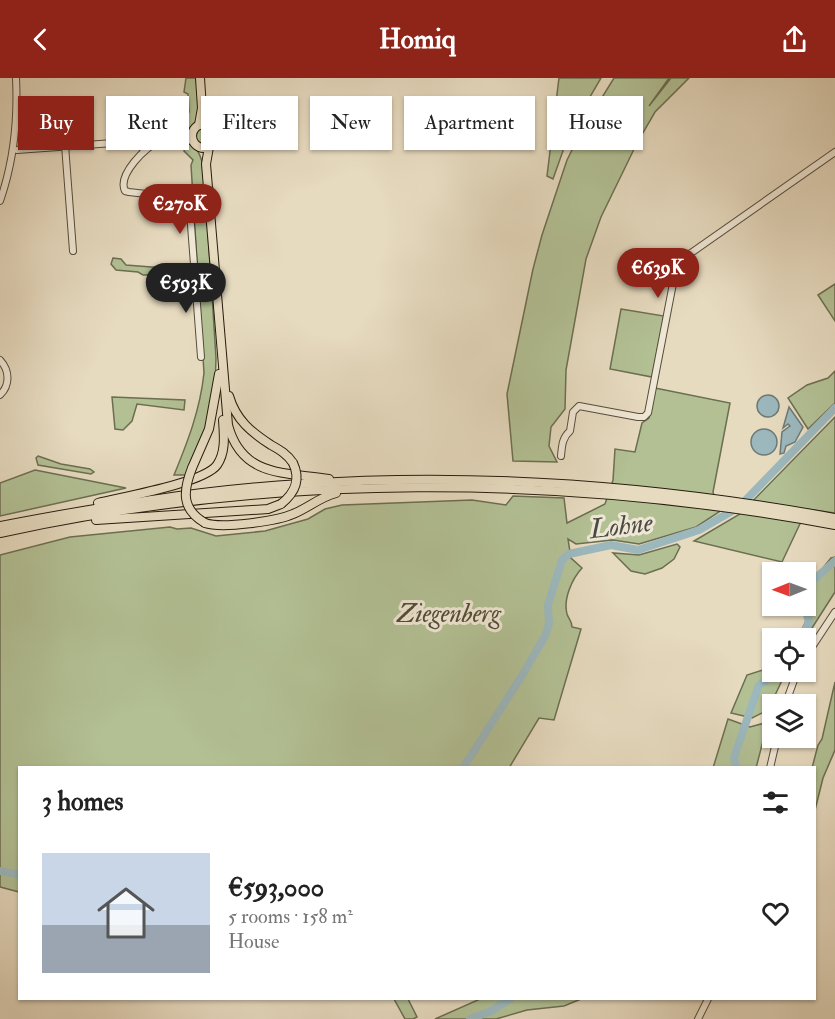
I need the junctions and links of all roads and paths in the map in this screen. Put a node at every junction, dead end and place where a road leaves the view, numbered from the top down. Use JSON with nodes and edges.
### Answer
{"nodes":[{"id":1,"x":16,"y":78,"type":"edge"},
{"id":2,"x":200,"y":78,"type":"edge"},
{"id":3,"x":201,"y":96,"type":"edge"},
{"id":4,"x":201,"y":127,"type":"edge"},
{"id":5,"x":189,"y":137,"type":"edge"},
{"id":6,"x":193,"y":137,"type":"junction"},
{"id":7,"x":201,"y":144,"type":"edge"},
{"id":8,"x":65,"y":150,"type":"edge"},
{"id":9,"x":145,"y":150,"type":"edge"},
{"id":10,"x":205,"y":150,"type":"edge"},
{"id":11,"x":835,"y":152,"type":"edge"},
{"id":12,"x":0,"y":201,"type":"edge"},
{"id":13,"x":73,"y":251,"type":"dead end"},
{"id":14,"x":201,"y":357,"type":"dead end"},
{"id":15,"x":0,"y":360,"type":"edge"},
{"id":16,"x":222,"y":371,"type":"junction"},
{"id":17,"x":0,"y":395,"type":"edge"},
{"id":18,"x":561,"y":456,"type":"dead end"},
{"id":19,"x":502,"y":484,"type":"junction"},
{"id":20,"x":350,"y":485,"type":"junction"},
{"id":21,"x":73,"y":512,"type":"junction"},
{"id":22,"x":835,"y":518,"type":"edge"},
{"id":23,"x":57,"y":522,"type":"junction"},
{"id":24,"x":835,"y":525,"type":"edge"},
{"id":25,"x":0,"y":526,"type":"edge"},
{"id":26,"x":0,"y":533,"type":"edge"},
{"id":27,"x":835,"y":612,"type":"edge"},
{"id":28,"x":816,"y":641,"type":"edge"},
{"id":29,"x":775,"y":748,"type":"edge"},
{"id":30,"x":770,"y":766,"type":"edge"},
{"id":31,"x":708,"y":1000,"type":"edge"},
{"id":32,"x":698,"y":1019,"type":"edge"}],
"edges":[{"from":1,"to":12,"type":"street"},
{"from":2,"to":3,"type":"main road"},
{"from":4,"to":6,"type":"main road"},
{"from":5,"to":6,"type":"street"},
{"from":6,"to":7,"type":"main road"},
{"from":8,"to":13,"type":"street"},
{"from":9,"to":14,"type":"street"},
{"from":10,"to":16,"type":"highway"},
{"from":11,"to":18,"type":"street"},
{"from":15,"to":17,"type":"street"},
{"from":16,"to":20,"type":"highway"},
{"from":16,"to":20,"type":"highway","bridge":true},
{"from":16,"to":21,"type":"highway"},
{"from":16,"to":23,"type":"highway","bridge":true},
{"from":19,"to":20,"type":"highway"},
{"from":19,"to":22,"type":"highway"},
{"from":19,"to":24,"type":"highway"},
{"from":20,"to":21,"type":"highway"},
{"from":20,"to":23,"type":"highway"},
{"from":21,"to":25,"type":"highway"},
{"from":23,"to":26,"type":"highway"},
{"from":27,"to":28,"type":"street"},
{"from":29,"to":30,"type":"street"},
{"from":31,"to":32,"type":"street"}]}
